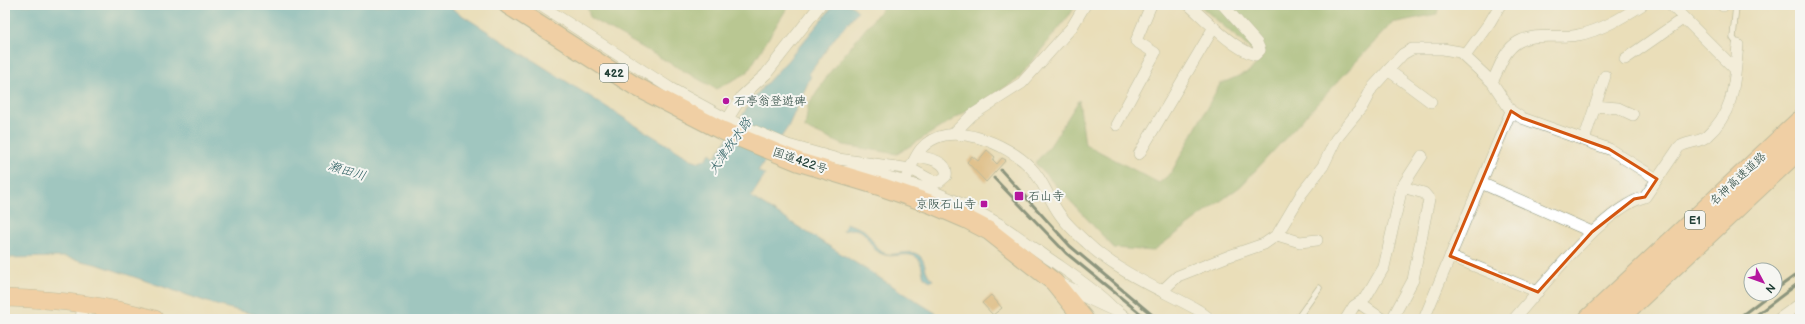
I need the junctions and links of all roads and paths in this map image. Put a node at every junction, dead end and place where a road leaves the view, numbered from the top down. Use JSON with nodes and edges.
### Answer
{"nodes":[{"id":1,"x":508,"y":5,"type":"edge"},
{"id":2,"x":540,"y":5,"type":"edge"},
{"id":3,"x":820,"y":5,"type":"edge"},
{"id":4,"x":1084,"y":5,"type":"edge"},
{"id":5,"x":1152,"y":5,"type":"edge"},
{"id":6,"x":1189,"y":5,"type":"edge"},
{"id":7,"x":1223,"y":5,"type":"edge"},
{"id":8,"x":1500,"y":5,"type":"edge"},
{"id":9,"x":1671,"y":5,"type":"edge"},
{"id":10,"x":1640,"y":6,"type":"edge"},
{"id":11,"x":1722,"y":6,"type":"edge"},
{"id":12,"x":1736,"y":6,"type":"edge"},
{"id":13,"x":1684,"y":18,"type":"junction"},
{"id":14,"x":1214,"y":27,"type":"junction"},
{"id":15,"x":1738,"y":45,"type":"joint"},
{"id":16,"x":1465,"y":56,"type":"junction"},
{"id":17,"x":1625,"y":59,"type":"dead end"},
{"id":18,"x":1735,"y":69,"type":"junction"},
{"id":19,"x":1388,"y":70,"type":"junction"},
{"id":20,"x":1605,"y":76,"type":"dead end"},
{"id":21,"x":1492,"y":82,"type":"junction"},
{"id":22,"x":1431,"y":102,"type":"dead end"},
{"id":23,"x":1595,"y":106,"type":"junction"},
{"id":24,"x":1511,"y":111,"type":"junction"},
{"id":25,"x":1633,"y":115,"type":"dead end"},
{"id":26,"x":1800,"y":121,"type":"edge"},
{"id":27,"x":1116,"y":125,"type":"dead end"},
{"id":28,"x":724,"y":127,"type":"junction"},
{"id":29,"x":954,"y":133,"type":"junction"},
{"id":30,"x":1584,"y":140,"type":"junction"},
{"id":31,"x":1800,"y":148,"type":"edge"},
{"id":32,"x":1139,"y":154,"type":"dead end"},
{"id":33,"x":917,"y":156,"type":"junction"},
{"id":34,"x":1422,"y":156,"type":"dead end"},
{"id":35,"x":911,"y":169,"type":"junction"},
{"id":36,"x":1657,"y":179,"type":"junction"},
{"id":37,"x":1481,"y":183,"type":"junction"},
{"id":38,"x":902,"y":187,"type":"junction"},
{"id":39,"x":1402,"y":187,"type":"junction"},
{"id":40,"x":1592,"y":232,"type":"junction"},
{"id":41,"x":1277,"y":235,"type":"junction"},
{"id":42,"x":1317,"y":240,"type":"dead end"},
{"id":43,"x":1450,"y":256,"type":"junction"},
{"id":44,"x":1054,"y":282,"type":"junction"},
{"id":45,"x":1319,"y":288,"type":"dead end"},
{"id":46,"x":1162,"y":290,"type":"junction"},
{"id":47,"x":1538,"y":292,"type":"junction"},
{"id":48,"x":5,"y":298,"type":"edge"},
{"id":49,"x":1359,"y":303,"type":"junction"},
{"id":50,"x":1800,"y":304,"type":"edge"},
{"id":51,"x":1115,"y":310,"type":"junction"},
{"id":52,"x":82,"y":312,"type":"edge"},
{"id":53,"x":155,"y":319,"type":"edge"},
{"id":54,"x":1084,"y":319,"type":"edge"},
{"id":55,"x":1126,"y":319,"type":"edge"},
{"id":56,"x":1210,"y":319,"type":"edge"},
{"id":57,"x":1297,"y":319,"type":"edge"},
{"id":58,"x":1346,"y":319,"type":"edge"},
{"id":59,"x":1382,"y":319,"type":"edge"},
{"id":60,"x":1392,"y":319,"type":"edge"},
{"id":61,"x":1424,"y":319,"type":"edge"},
{"id":62,"x":1514,"y":319,"type":"edge"},
{"id":63,"x":1589,"y":319,"type":"edge"},
{"id":64,"x":1617,"y":319,"type":"edge"},
{"id":65,"x":1779,"y":319,"type":"edge"}],
"edges":[{"from":1,"to":28,"type":"highway","name":"国道422号","number":"422"},
{"from":2,"to":28,"type":"street"},
{"from":3,"to":28,"type":"street"},
{"from":4,"to":29,"type":"street"},
{"from":5,"to":27,"type":"street"},
{"from":6,"to":14,"type":"street"},
{"from":7,"to":14,"type":"street"},
{"from":8,"to":16,"type":"street"},
{"from":9,"to":13,"type":"street"},
{"from":10,"to":21,"type":"street"},
{"from":11,"to":12,"type":"lane"},
{"from":12,"to":15,"type":"lane"},
{"from":13,"to":17,"type":"street"},
{"from":13,"to":18,"type":"street"},
{"from":14,"to":32,"type":"street"},
{"from":15,"to":18,"type":"street"},
{"from":16,"to":19,"type":"street"},
{"from":16,"to":21,"type":"street"},
{"from":18,"to":36,"type":"street"},
{"from":19,"to":22,"type":"street"},
{"from":19,"to":41,"type":"street"},
{"from":20,"to":23,"type":"street"},
{"from":21,"to":24,"type":"street"},
{"from":23,"to":25,"type":"street"},
{"from":23,"to":30,"type":"street"},
{"from":24,"to":30,"type":"street"},
{"from":24,"to":37,"type":"street"},
{"from":26,"to":63,"type":"highway","name":"名神高速道路","number":"E1"},
{"from":28,"to":35,"type":"street"},
{"from":28,"to":38,"type":"highway","name":"国道422号","number":"422"},
{"from":29,"to":33,"type":"street"},
{"from":29,"to":46,"type":"street"},
{"from":30,"to":36,"type":"street"},
{"from":31,"to":64,"type":"highway","name":"名神高速道路","number":"E1"},
{"from":33,"to":35,"type":"street"},
{"from":33,"to":35,"type":"street"},
{"from":34,"to":39,"type":"street"},
{"from":35,"to":38,"type":"street"},
{"from":36,"to":40,"type":"street"},
{"from":37,"to":40,"type":"street"},
{"from":37,"to":43,"type":"street"},
{"from":38,"to":44,"type":"highway","name":"国道422号","number":"422"},
{"from":38,"to":51,"type":"street"},
{"from":39,"to":49,"type":"street"},
{"from":39,"to":60,"type":"street"},
{"from":40,"to":47,"type":"street"},
{"from":41,"to":42,"type":"street"},
{"from":41,"to":46,"type":"street"},
{"from":43,"to":47,"type":"street"},
{"from":43,"to":61,"type":"street"},
{"from":44,"to":51,"type":"street"},
{"from":44,"to":54,"type":"highway","name":"国道422号","number":"422"},
{"from":45,"to":57,"type":"lane"},
{"from":46,"to":56,"type":"street"},
{"from":47,"to":62,"type":"street"},
{"from":48,"to":52,"type":"main road"},
{"from":49,"to":58,"type":"street"},
{"from":49,"to":59,"type":"street"},
{"from":50,"to":65,"type":"street"},
{"from":51,"to":55,"type":"street"},
{"from":52,"to":53,"type":"main road"}]}
